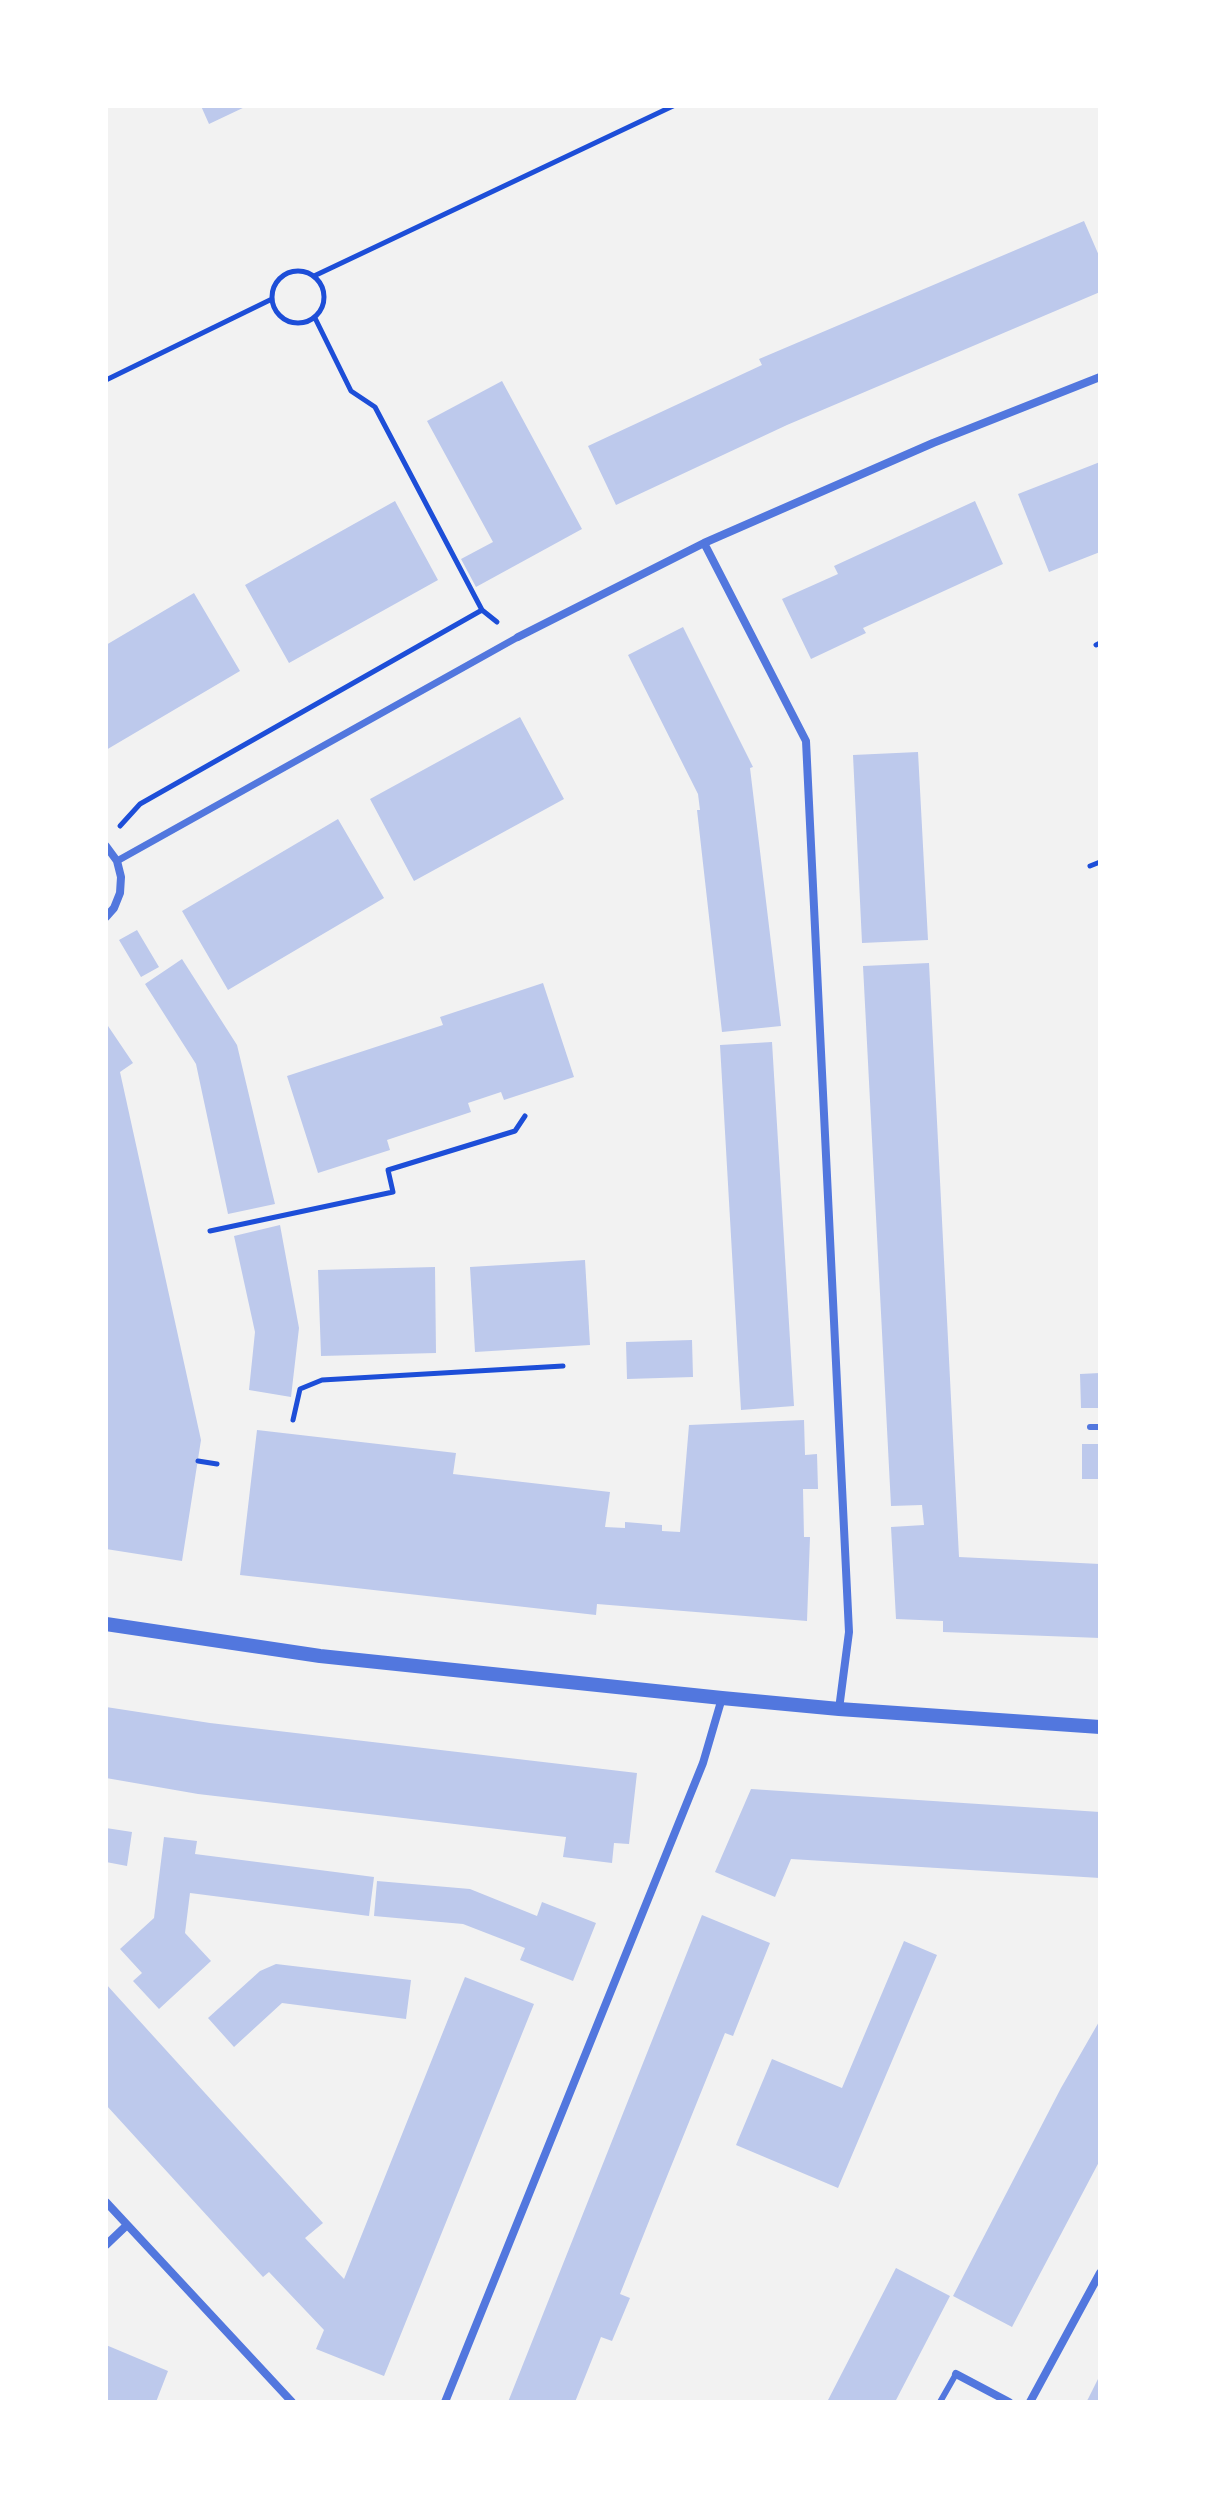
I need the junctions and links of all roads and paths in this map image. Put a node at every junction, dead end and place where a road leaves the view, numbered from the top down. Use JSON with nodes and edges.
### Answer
{"nodes":[{"id":1,"x":673,"y":106,"type":"edge"},
{"id":2,"x":314,"y":276,"type":"junction"},
{"id":3,"x":272,"y":299,"type":"junction"},
{"id":4,"x":315,"y":318,"type":"junction"},
{"id":5,"x":1100,"y":377,"type":"edge"},
{"id":6,"x":106,"y":380,"type":"edge"},
{"id":7,"x":704,"y":543,"type":"junction"},
{"id":8,"x":482,"y":610,"type":"junction"},
{"id":9,"x":518,"y":637,"type":"junction"},
{"id":10,"x":114,"y":832,"type":"dead end"},
{"id":11,"x":106,"y":846,"type":"edge"},
{"id":12,"x":117,"y":861,"type":"junction"},
{"id":13,"x":1100,"y":862,"type":"edge"},
{"id":14,"x":1090,"y":866,"type":"dead end"},
{"id":15,"x":106,"y":917,"type":"edge"},
{"id":16,"x":525,"y":1116,"type":"dead end"},
{"id":17,"x":210,"y":1231,"type":"dead end"},
{"id":18,"x":563,"y":1366,"type":"dead end"},
{"id":19,"x":293,"y":1420,"type":"dead end"},
{"id":20,"x":1090,"y":1427,"type":"dead end"},
{"id":21,"x":1100,"y":1427,"type":"edge"},
{"id":22,"x":198,"y":1461,"type":"dead end"},
{"id":23,"x":217,"y":1464,"type":"dead end"},
{"id":24,"x":106,"y":1624,"type":"edge"},
{"id":25,"x":722,"y":1698,"type":"junction"},
{"id":26,"x":839,"y":1709,"type":"junction"},
{"id":27,"x":1100,"y":1727,"type":"edge"},
{"id":28,"x":106,"y":2202,"type":"edge"},
{"id":29,"x":127,"y":2225,"type":"junction"},
{"id":30,"x":106,"y":2245,"type":"edge"},
{"id":31,"x":1100,"y":2273,"type":"edge"},
{"id":32,"x":956,"y":2374,"type":"joint"},
{"id":33,"x":292,"y":2402,"type":"edge"},
{"id":34,"x":445,"y":2402,"type":"edge"},
{"id":35,"x":940,"y":2402,"type":"edge"},
{"id":36,"x":1009,"y":2402,"type":"edge"},
{"id":37,"x":1030,"y":2402,"type":"edge"}],
"edges":[{"from":1,"to":2,"type":"path"},
{"from":2,"to":3,"type":"path"},
{"from":2,"to":4,"type":"path"},
{"from":3,"to":4,"type":"path"},
{"from":3,"to":6,"type":"path"},
{"from":4,"to":8,"type":"path"},
{"from":5,"to":7,"type":"street"},
{"from":7,"to":9,"type":"street"},
{"from":7,"to":26,"type":"street"},
{"from":8,"to":9,"type":"path"},
{"from":8,"to":10,"type":"path"},
{"from":9,"to":12,"type":"street"},
{"from":11,"to":12,"type":"street"},
{"from":12,"to":15,"type":"street"},
{"from":13,"to":14,"type":"path"},
{"from":16,"to":17,"type":"path"},
{"from":18,"to":19,"type":"path"},
{"from":20,"to":21,"type":"lane"},
{"from":22,"to":23,"type":"path"},
{"from":24,"to":25,"type":"street"},
{"from":25,"to":26,"type":"street"},
{"from":25,"to":34,"type":"street"},
{"from":26,"to":27,"type":"street"},
{"from":28,"to":29,"type":"street"},
{"from":29,"to":30,"type":"street"},
{"from":29,"to":33,"type":"street"},
{"from":31,"to":37,"type":"street"},
{"from":32,"to":35,"type":"lane"},
{"from":32,"to":36,"type":"street"}]}
